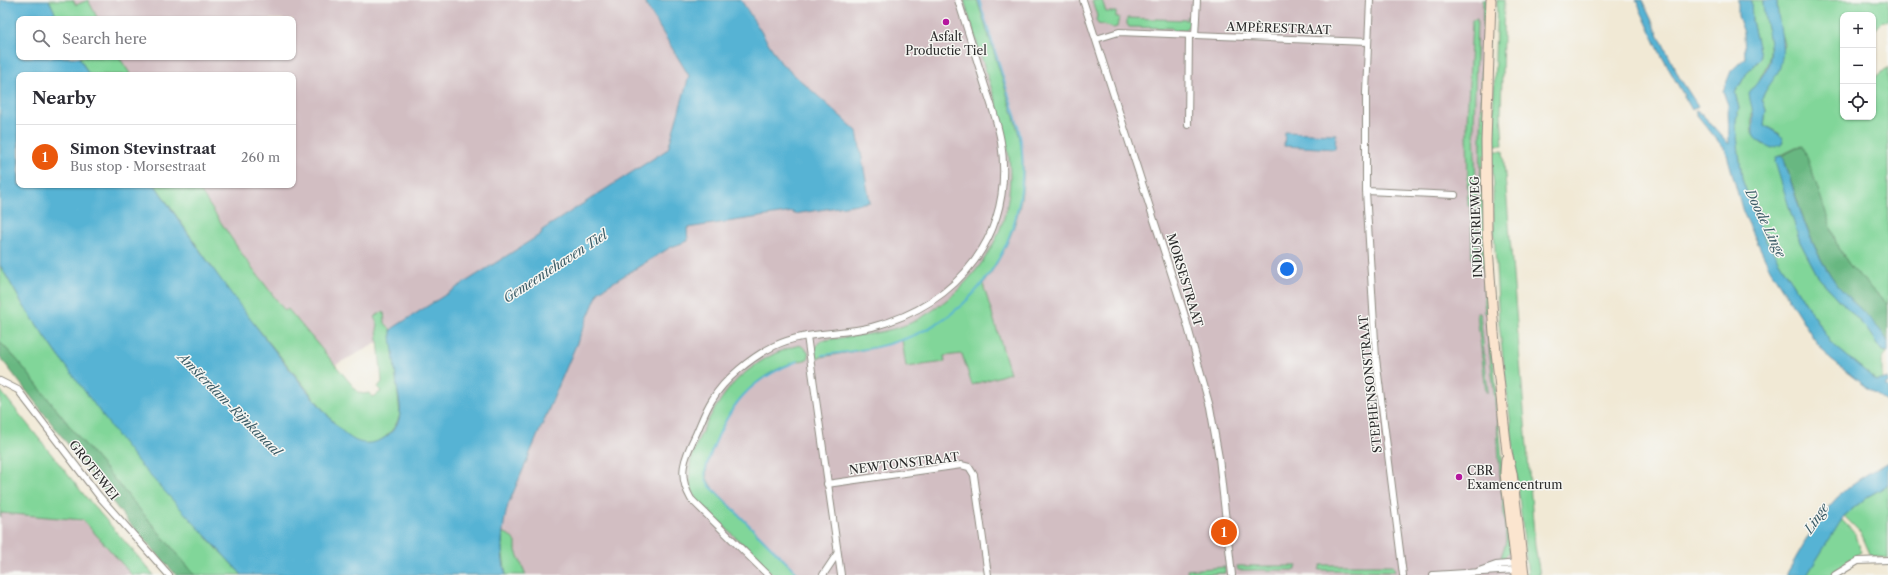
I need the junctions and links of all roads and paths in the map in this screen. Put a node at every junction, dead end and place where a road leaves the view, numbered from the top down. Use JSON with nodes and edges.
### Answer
{"nodes":[{"id":1,"x":958,"y":0,"type":"edge"},
{"id":2,"x":1083,"y":0,"type":"edge"},
{"id":3,"x":1197,"y":0,"type":"edge"},
{"id":4,"x":1370,"y":0,"type":"edge"},
{"id":5,"x":1491,"y":0,"type":"edge"},
{"id":6,"x":1192,"y":35,"type":"junction"},
{"id":7,"x":1096,"y":39,"type":"junction"},
{"id":8,"x":1367,"y":42,"type":"junction"},
{"id":9,"x":1188,"y":125,"type":"dead end"},
{"id":10,"x":1366,"y":191,"type":"junction"},
{"id":11,"x":1455,"y":195,"type":"dead end"},
{"id":12,"x":807,"y":336,"type":"junction"},
{"id":13,"x":0,"y":381,"type":"edge"},
{"id":14,"x":827,"y":484,"type":"junction"},
{"id":15,"x":837,"y":554,"type":"junction"},
{"id":16,"x":1888,"y":560,"type":"edge"},
{"id":17,"x":1519,"y":569,"type":"edge"},
{"id":18,"x":169,"y":575,"type":"edge"},
{"id":19,"x":768,"y":575,"type":"edge"},
{"id":20,"x":823,"y":575,"type":"edge"},
{"id":21,"x":841,"y":575,"type":"edge"},
{"id":22,"x":988,"y":575,"type":"edge"},
{"id":23,"x":1232,"y":575,"type":"edge"},
{"id":24,"x":1403,"y":575,"type":"edge"},
{"id":25,"x":1433,"y":575,"type":"edge"},
{"id":26,"x":1835,"y":575,"type":"edge"}],
"edges":[{"from":1,"to":12,"type":"street"},
{"from":2,"to":7,"type":"street","name":"MORSESTRAAT"},
{"from":3,"to":6,"type":"street"},
{"from":4,"to":8,"type":"street","name":"STEPHENSONSTRAAT"},
{"from":5,"to":17,"type":"main road","name":"INDUSTRIEWEG"},
{"from":6,"to":7,"type":"street","name":"AMPÈRESTRAAT"},
{"from":6,"to":8,"type":"street","name":"AMPÈRESTRAAT"},
{"from":6,"to":9,"type":"street"},
{"from":7,"to":23,"type":"street","name":"MORSESTRAAT"},
{"from":8,"to":10,"type":"street","name":"STEPHENSONSTRAAT"},
{"from":10,"to":11,"type":"street"},
{"from":10,"to":24,"type":"street","name":"STEPHENSONSTRAAT"},
{"from":12,"to":14,"type":"street"},
{"from":12,"to":19,"type":"street"},
{"from":13,"to":18,"type":"street","name":"GROTEWEI"},
{"from":14,"to":15,"type":"street"},
{"from":14,"to":22,"type":"street","name":"NEWTONSTRAAT"},
{"from":15,"to":20,"type":"street"},
{"from":15,"to":21,"type":"street"},
{"from":16,"to":26,"type":"street"},
{"from":17,"to":25,"type":"street"}]}
